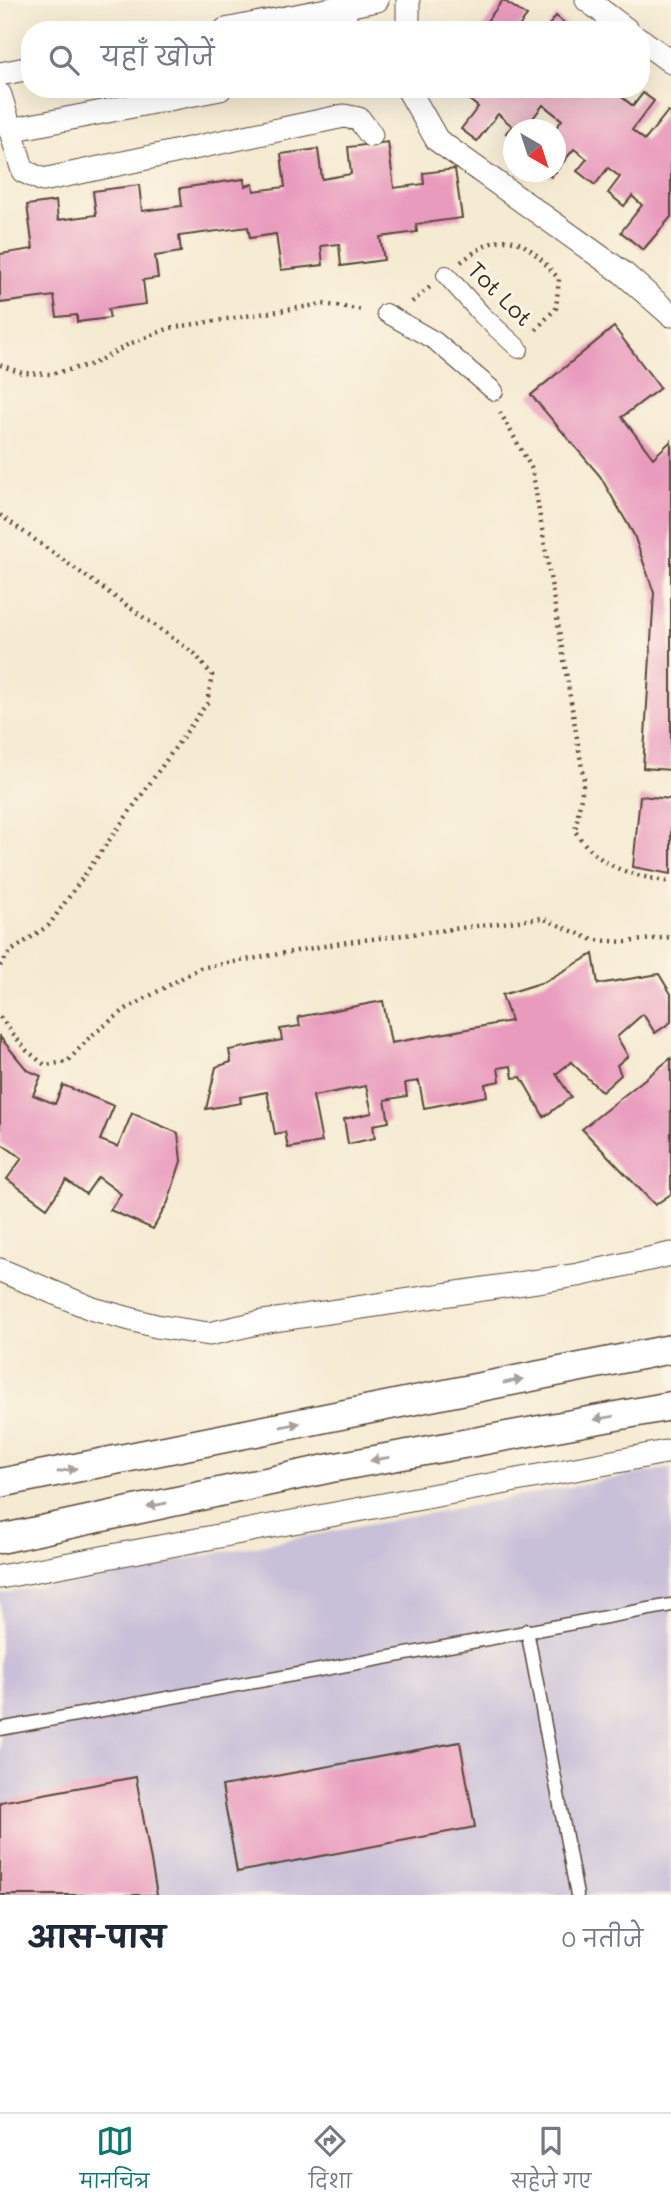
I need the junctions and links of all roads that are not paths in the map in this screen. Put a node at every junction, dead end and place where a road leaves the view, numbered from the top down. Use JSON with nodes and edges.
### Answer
{"nodes":[{"id":1,"x":376,"y":0,"type":"edge"},
{"id":2,"x":408,"y":0,"type":"edge"},
{"id":3,"x":587,"y":0,"type":"edge"},
{"id":4,"x":343,"y":7,"type":"junction"},
{"id":5,"x":271,"y":21,"type":"edge"},
{"id":6,"x":345,"y":21,"type":"edge"},
{"id":7,"x":408,"y":21,"type":"edge"},
{"id":8,"x":615,"y":21,"type":"edge"},
{"id":9,"x":650,"y":47,"type":"edge"},
{"id":10,"x":671,"y":62,"type":"edge"},
{"id":11,"x":21,"y":70,"type":"edge"},
{"id":12,"x":0,"y":74,"type":"edge"},
{"id":13,"x":0,"y":95,"type":"edge"},
{"id":14,"x":174,"y":98,"type":"edge"},
{"id":15,"x":413,"y":98,"type":"edge"},
{"id":16,"x":10,"y":130,"type":"junction"},
{"id":17,"x":370,"y":135,"type":"dead end"},
{"id":18,"x":446,"y":275,"type":"dead end"},
{"id":19,"x":386,"y":313,"type":"dead end"},
{"id":20,"x":671,"y":315,"type":"edge"},
{"id":21,"x":519,"y":349,"type":"dead end"},
{"id":22,"x":494,"y":391,"type":"dead end"},
{"id":23,"x":671,"y":1254,"type":"edge"},
{"id":24,"x":0,"y":1270,"type":"edge"},
{"id":25,"x":671,"y":1349,"type":"edge"},
{"id":26,"x":671,"y":1406,"type":"edge"},
{"id":27,"x":671,"y":1451,"type":"edge"},
{"id":28,"x":0,"y":1483,"type":"edge"},
{"id":29,"x":0,"y":1539,"type":"edge"},
{"id":30,"x":0,"y":1577,"type":"edge"},
{"id":31,"x":671,"y":1605,"type":"edge"},
{"id":32,"x":527,"y":1630,"type":"junction"},
{"id":33,"x":0,"y":1729,"type":"edge"},
{"id":34,"x":577,"y":1895,"type":"edge"}],
"edges":[{"from":1,"to":4,"type":"street"},
{"from":2,"to":7,"type":"street"},
{"from":3,"to":8,"type":"street"},
{"from":4,"to":5,"type":"street"},
{"from":4,"to":6,"type":"street"},
{"from":9,"to":10,"type":"street"},
{"from":11,"to":12,"type":"street"},
{"from":13,"to":16,"type":"street"},
{"from":14,"to":16,"type":"street"},
{"from":15,"to":20,"type":"street"},
{"from":16,"to":17,"type":"street"},
{"from":18,"to":21,"type":"street","name":"Tot Lot"},
{"from":19,"to":22,"type":"street"},
{"from":23,"to":24,"type":"street"},
{"from":28,"to":25,"type":"street","one_way":true},
{"from":26,"to":29,"type":"street","one_way":true},
{"from":27,"to":30,"type":"street"},
{"from":31,"to":32,"type":"lane"},
{"from":32,"to":33,"type":"lane"},
{"from":32,"to":34,"type":"lane"}]}
